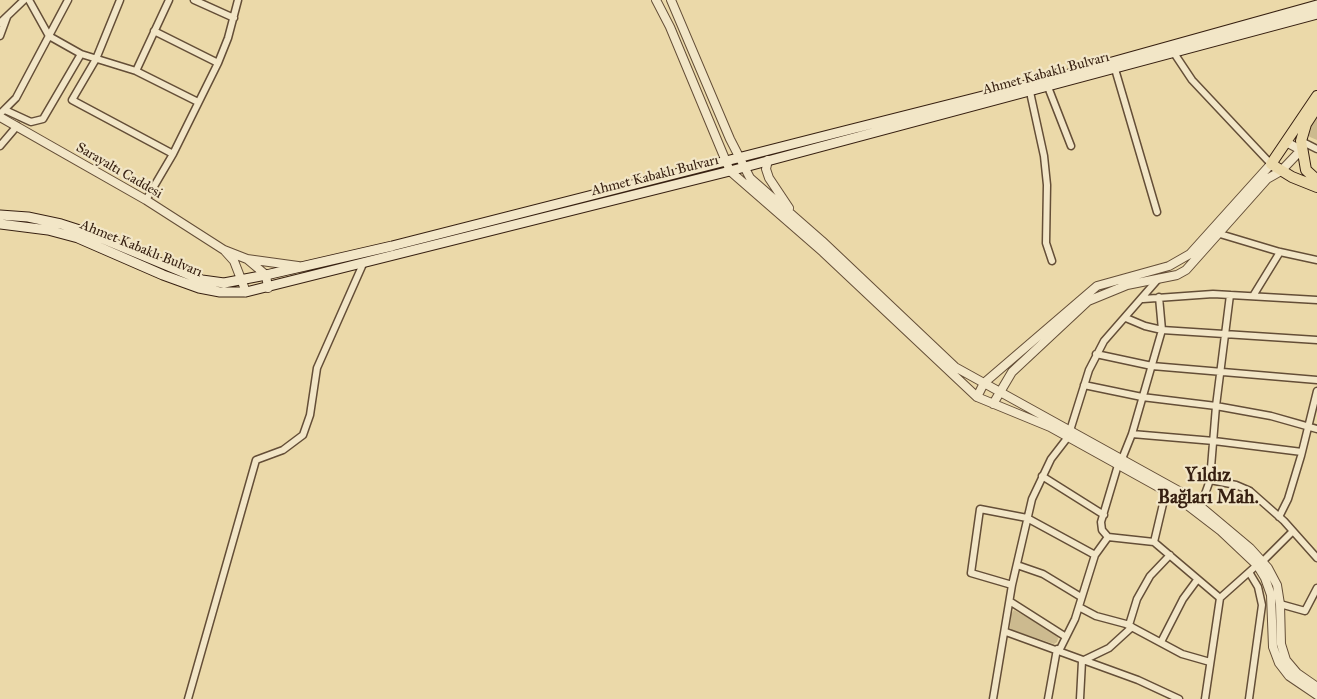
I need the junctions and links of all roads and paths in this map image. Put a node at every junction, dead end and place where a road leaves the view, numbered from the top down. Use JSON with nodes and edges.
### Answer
{"nodes":[{"id":1,"x":24,"y":0,"type":"edge"},
{"id":2,"x":29,"y":0,"type":"edge"},
{"id":3,"x":68,"y":0,"type":"edge"},
{"id":4,"x":120,"y":0,"type":"edge"},
{"id":5,"x":169,"y":0,"type":"edge"},
{"id":6,"x":194,"y":0,"type":"edge"},
{"id":7,"x":238,"y":0,"type":"edge"},
{"id":8,"x":656,"y":0,"type":"edge"},
{"id":9,"x":671,"y":0,"type":"edge"},
{"id":10,"x":1317,"y":5,"type":"edge"},
{"id":11,"x":1317,"y":14,"type":"edge"},
{"id":12,"x":8,"y":16,"type":"junction"},
{"id":13,"x":234,"y":18,"type":"junction"},
{"id":14,"x":0,"y":22,"type":"edge"},
{"id":15,"x":154,"y":31,"type":"junction"},
{"id":16,"x":0,"y":36,"type":"edge"},
{"id":17,"x":49,"y":36,"type":"junction"},
{"id":18,"x":81,"y":54,"type":"junction"},
{"id":19,"x":1174,"y":54,"type":"junction"},
{"id":20,"x":96,"y":59,"type":"junction"},
{"id":21,"x":218,"y":63,"type":"junction"},
{"id":22,"x":1115,"y":69,"type":"junction"},
{"id":23,"x":136,"y":71,"type":"junction"},
{"id":24,"x":1048,"y":87,"type":"junction"},
{"id":25,"x":1030,"y":92,"type":"junction"},
{"id":26,"x":1317,"y":96,"type":"edge"},
{"id":27,"x":198,"y":102,"type":"junction"},
{"id":28,"x":1317,"y":107,"type":"edge"},
{"id":29,"x":2,"y":114,"type":"edge"},
{"id":30,"x":17,"y":126,"type":"junction"},
{"id":31,"x":1286,"y":142,"type":"junction"},
{"id":32,"x":1301,"y":145,"type":"junction"},
{"id":33,"x":0,"y":146,"type":"edge"},
{"id":34,"x":1071,"y":146,"type":"dead end"},
{"id":35,"x":1317,"y":149,"type":"edge"},
{"id":36,"x":173,"y":154,"type":"junction"},
{"id":37,"x":768,"y":160,"type":"junction"},
{"id":38,"x":726,"y":161,"type":"junction"},
{"id":39,"x":742,"y":162,"type":"junction"},
{"id":40,"x":1271,"y":164,"type":"junction"},
{"id":41,"x":730,"y":172,"type":"junction"},
{"id":42,"x":1282,"y":172,"type":"junction"},
{"id":43,"x":1317,"y":180,"type":"edge"},
{"id":44,"x":1317,"y":187,"type":"edge"},
{"id":45,"x":146,"y":200,"type":"junction"},
{"id":46,"x":1157,"y":212,"type":"dead end"},
{"id":47,"x":0,"y":215,"type":"edge"},
{"id":48,"x":800,"y":222,"type":"junction"},
{"id":49,"x":0,"y":224,"type":"edge"},
{"id":50,"x":1220,"y":234,"type":"junction"},
{"id":51,"x":224,"y":250,"type":"junction"},
{"id":52,"x":1280,"y":252,"type":"junction"},
{"id":53,"x":248,"y":259,"type":"junction"},
{"id":54,"x":1317,"y":260,"type":"edge"},
{"id":55,"x":1052,"y":261,"type":"dead end"},
{"id":56,"x":363,"y":264,"type":"junction"},
{"id":57,"x":300,"y":266,"type":"junction"},
{"id":58,"x":266,"y":276,"type":"junction"},
{"id":59,"x":1159,"y":278,"type":"junction"},
{"id":60,"x":243,"y":279,"type":"junction"},
{"id":61,"x":268,"y":288,"type":"junction"},
{"id":62,"x":246,"y":292,"type":"junction"},
{"id":63,"x":1230,"y":295,"type":"junction"},
{"id":64,"x":1159,"y":296,"type":"junction"},
{"id":65,"x":1253,"y":296,"type":"junction"},
{"id":66,"x":1143,"y":298,"type":"junction"},
{"id":67,"x":1317,"y":300,"type":"edge"},
{"id":68,"x":1126,"y":318,"type":"junction"},
{"id":69,"x":1162,"y":330,"type":"junction"},
{"id":70,"x":1226,"y":334,"type":"junction"},
{"id":71,"x":1317,"y":340,"type":"edge"},
{"id":72,"x":1096,"y":354,"type":"junction"},
{"id":73,"x":1152,"y":366,"type":"junction"},
{"id":74,"x":1222,"y":370,"type":"junction"},
{"id":75,"x":1317,"y":380,"type":"edge"},
{"id":76,"x":984,"y":383,"type":"junction"},
{"id":77,"x":1084,"y":385,"type":"junction"},
{"id":78,"x":999,"y":391,"type":"junction"},
{"id":79,"x":1317,"y":391,"type":"edge"},
{"id":80,"x":977,"y":397,"type":"junction"},
{"id":81,"x":1142,"y":397,"type":"junction"},
{"id":82,"x":993,"y":404,"type":"junction"},
{"id":83,"x":1216,"y":406,"type":"junction"},
{"id":84,"x":1310,"y":428,"type":"junction"},
{"id":85,"x":1317,"y":429,"type":"edge"},
{"id":86,"x":1069,"y":434,"type":"junction"},
{"id":87,"x":1132,"y":434,"type":"junction"},
{"id":88,"x":1214,"y":441,"type":"junction"},
{"id":89,"x":1302,"y":452,"type":"junction"},
{"id":90,"x":1120,"y":462,"type":"junction"},
{"id":91,"x":1042,"y":476,"type":"junction"},
{"id":92,"x":1210,"y":480,"type":"junction"},
{"id":93,"x":1167,"y":488,"type":"junction"},
{"id":94,"x":1198,"y":503,"type":"junction"},
{"id":95,"x":1104,"y":515,"type":"junction"},
{"id":96,"x":1279,"y":516,"type":"junction"},
{"id":97,"x":1027,"y":518,"type":"junction"},
{"id":98,"x":1293,"y":531,"type":"junction"},
{"id":99,"x":1108,"y":537,"type":"junction"},
{"id":100,"x":1154,"y":542,"type":"junction"},
{"id":101,"x":1096,"y":555,"type":"junction"},
{"id":102,"x":1170,"y":555,"type":"junction"},
{"id":103,"x":1317,"y":558,"type":"edge"},
{"id":104,"x":1260,"y":563,"type":"junction"},
{"id":105,"x":1017,"y":565,"type":"junction"},
{"id":106,"x":1249,"y":572,"type":"junction"},
{"id":107,"x":1197,"y":580,"type":"junction"},
{"id":108,"x":1012,"y":585,"type":"junction"},
{"id":109,"x":1317,"y":588,"type":"edge"},
{"id":110,"x":1081,"y":598,"type":"junction"},
{"id":111,"x":1220,"y":598,"type":"junction"},
{"id":112,"x":1011,"y":602,"type":"junction"},
{"id":113,"x":1280,"y":604,"type":"junction"},
{"id":114,"x":1079,"y":607,"type":"junction"},
{"id":115,"x":1130,"y":626,"type":"junction"},
{"id":116,"x":1006,"y":632,"type":"junction"},
{"id":117,"x":1066,"y":637,"type":"junction"},
{"id":118,"x":1161,"y":642,"type":"junction"},
{"id":119,"x":1058,"y":650,"type":"junction"},
{"id":120,"x":1082,"y":661,"type":"junction"},
{"id":121,"x":1210,"y":662,"type":"junction"},
{"id":122,"x":1317,"y":687,"type":"edge"},
{"id":123,"x":1317,"y":695,"type":"edge"},
{"id":124,"x":188,"y":699,"type":"edge"},
{"id":125,"x":994,"y":699,"type":"edge"},
{"id":126,"x":1048,"y":699,"type":"edge"},
{"id":127,"x":1080,"y":699,"type":"edge"},
{"id":128,"x":1179,"y":699,"type":"edge"},
{"id":129,"x":1205,"y":699,"type":"edge"},
{"id":130,"x":1248,"y":699,"type":"edge"}],
"edges":[{"from":1,"to":12,"type":"street"},
{"from":2,"to":17,"type":"street"},
{"from":3,"to":17,"type":"street"},
{"from":4,"to":20,"type":"street"},
{"from":5,"to":15,"type":"street"},
{"from":6,"to":13,"type":"street"},
{"from":7,"to":13,"type":"street"},
{"from":8,"to":38,"type":"street"},
{"from":9,"to":39,"type":"street"},
{"from":10,"to":39,"type":"main road","name":"Ahmet Kabaklı Bulvarı"},
{"from":11,"to":19,"type":"main road","name":"Ahmet Kabaklı Bulvarı"},
{"from":12,"to":14,"type":"street"},
{"from":12,"to":16,"type":"street"},
{"from":13,"to":21,"type":"street"},
{"from":15,"to":21,"type":"street"},
{"from":15,"to":23,"type":"street"},
{"from":17,"to":18,"type":"street"},
{"from":17,"to":29,"type":"street"},
{"from":18,"to":20,"type":"street"},
{"from":18,"to":29,"type":"street"},
{"from":19,"to":22,"type":"main road","name":"Ahmet Kabaklı Bulvarı"},
{"from":19,"to":40,"type":"street"},
{"from":20,"to":23,"type":"street"},
{"from":20,"to":36,"type":"street"},
{"from":21,"to":27,"type":"street"},
{"from":22,"to":24,"type":"main road","name":"Ahmet Kabaklı Bulvarı"},
{"from":22,"to":46,"type":"street"},
{"from":23,"to":27,"type":"street"},
{"from":24,"to":25,"type":"main road","name":"Ahmet Kabaklı Bulvarı"},
{"from":24,"to":34,"type":"street"},
{"from":25,"to":37,"type":"main road","name":"Ahmet Kabaklı Bulvarı"},
{"from":25,"to":55,"type":"street"},
{"from":26,"to":31,"type":"main road"},
{"from":27,"to":36,"type":"street"},
{"from":28,"to":32,"type":"main road"},
{"from":29,"to":30,"type":"street","name":"Sarayaltı Caddesi"},
{"from":30,"to":33,"type":"street"},
{"from":30,"to":45,"type":"street","name":"Sarayaltı Caddesi"},
{"from":31,"to":32,"type":"street"},
{"from":31,"to":40,"type":"main road"},
{"from":32,"to":35,"type":"street"},
{"from":32,"to":42,"type":"street"},
{"from":32,"to":43,"type":"main road"},
{"from":36,"to":45,"type":"street"},
{"from":37,"to":39,"type":"main road","name":"Ahmet Kabaklı Bulvarı"},
{"from":37,"to":48,"type":"street"},
{"from":38,"to":39,"type":"main road","name":"Ahmet Kabaklı Bulvarı"},
{"from":38,"to":41,"type":"street"},
{"from":38,"to":57,"type":"main road","name":"Ahmet Kabaklı Bulvarı"},
{"from":39,"to":41,"type":"main road","name":"Ahmet Kabaklı Bulvarı"},
{"from":39,"to":48,"type":"street"},
{"from":40,"to":42,"type":"main road"},
{"from":40,"to":76,"type":"street"},
{"from":41,"to":56,"type":"main road","name":"Ahmet Kabaklı Bulvarı"},
{"from":41,"to":80,"type":"street"},
{"from":42,"to":44,"type":"main road"},
{"from":42,"to":50,"type":"street"},
{"from":45,"to":51,"type":"street","name":"Sarayaltı Caddesi"},
{"from":47,"to":60,"type":"main road","name":"Ahmet Kabaklı Bulvarı"},
{"from":48,"to":76,"type":"street"},
{"from":49,"to":62,"type":"main road","name":"Ahmet Kabaklı Bulvarı"},
{"from":50,"to":52,"type":"street"},
{"from":50,"to":59,"type":"street"},
{"from":51,"to":53,"type":"street"},
{"from":51,"to":60,"type":"street"},
{"from":52,"to":54,"type":"street"},
{"from":52,"to":65,"type":"street"},
{"from":53,"to":57,"type":"street"},
{"from":53,"to":58,"type":"street"},
{"from":56,"to":61,"type":"main road","name":"Ahmet Kabaklı Bulvarı"},
{"from":56,"to":124,"type":"street"},
{"from":57,"to":58,"type":"main road","name":"Ahmet Kabaklı Bulvarı"},
{"from":58,"to":60,"type":"main road","name":"Ahmet Kabaklı Bulvarı"},
{"from":58,"to":61,"type":"street"},
{"from":59,"to":66,"type":"street"},
{"from":59,"to":78,"type":"street"},
{"from":60,"to":62,"type":"street"},
{"from":61,"to":62,"type":"main road","name":"Ahmet Kabaklı Bulvarı"},
{"from":63,"to":64,"type":"street"},
{"from":63,"to":65,"type":"street"},
{"from":63,"to":70,"type":"street"},
{"from":64,"to":66,"type":"street"},
{"from":64,"to":69,"type":"street"},
{"from":65,"to":67,"type":"street"},
{"from":66,"to":68,"type":"street"},
{"from":68,"to":69,"type":"street"},
{"from":68,"to":72,"type":"street"},
{"from":69,"to":70,"type":"street"},
{"from":69,"to":73,"type":"street"},
{"from":70,"to":71,"type":"street"},
{"from":70,"to":74,"type":"street"},
{"from":72,"to":73,"type":"street"},
{"from":72,"to":77,"type":"street"},
{"from":73,"to":74,"type":"street"},
{"from":73,"to":81,"type":"street"},
{"from":74,"to":75,"type":"street"},
{"from":74,"to":83,"type":"street"},
{"from":76,"to":78,"type":"street"},
{"from":76,"to":80,"type":"street"},
{"from":77,"to":81,"type":"street"},
{"from":77,"to":86,"type":"street"},
{"from":78,"to":82,"type":"street"},
{"from":78,"to":86,"type":"street"},
{"from":79,"to":84,"type":"street"},
{"from":80,"to":82,"type":"street"},
{"from":81,"to":83,"type":"street"},
{"from":81,"to":87,"type":"street"},
{"from":82,"to":86,"type":"street"},
{"from":83,"to":84,"type":"street"},
{"from":83,"to":88,"type":"street"},
{"from":84,"to":85,"type":"street"},
{"from":84,"to":89,"type":"street"},
{"from":86,"to":90,"type":"street"},
{"from":86,"to":91,"type":"street"},
{"from":87,"to":88,"type":"street"},
{"from":87,"to":90,"type":"street"},
{"from":88,"to":89,"type":"street"},
{"from":88,"to":92,"type":"street"},
{"from":89,"to":96,"type":"street"},
{"from":90,"to":93,"type":"street"},
{"from":90,"to":95,"type":"street"},
{"from":91,"to":95,"type":"street"},
{"from":91,"to":97,"type":"street"},
{"from":92,"to":94,"type":"street"},
{"from":92,"to":96,"type":"street"},
{"from":93,"to":94,"type":"street"},
{"from":93,"to":100,"type":"street"},
{"from":93,"to":104,"type":"street"},
{"from":94,"to":104,"type":"street"},
{"from":95,"to":99,"type":"street"},
{"from":96,"to":98,"type":"street"},
{"from":97,"to":101,"type":"street"},
{"from":97,"to":105,"type":"street"},
{"from":97,"to":108,"type":"street"},
{"from":98,"to":103,"type":"street"},
{"from":98,"to":104,"type":"street"},
{"from":99,"to":100,"type":"street"},
{"from":99,"to":101,"type":"street"},
{"from":100,"to":102,"type":"street"},
{"from":101,"to":110,"type":"street"},
{"from":102,"to":107,"type":"street"},
{"from":102,"to":115,"type":"street"},
{"from":104,"to":106,"type":"street"},
{"from":104,"to":113,"type":"street"},
{"from":104,"to":123,"type":"street"},
{"from":105,"to":108,"type":"street"},
{"from":105,"to":110,"type":"street"},
{"from":106,"to":111,"type":"street"},
{"from":106,"to":130,"type":"street"},
{"from":107,"to":111,"type":"street"},
{"from":107,"to":118,"type":"street"},
{"from":108,"to":112,"type":"street"},
{"from":109,"to":113,"type":"street"},
{"from":110,"to":114,"type":"street"},
{"from":111,"to":121,"type":"street"},
{"from":112,"to":116,"type":"street"},
{"from":112,"to":117,"type":"street"},
{"from":113,"to":122,"type":"street"},
{"from":114,"to":115,"type":"street"},
{"from":114,"to":117,"type":"street"},
{"from":115,"to":118,"type":"street"},
{"from":115,"to":120,"type":"street"},
{"from":116,"to":119,"type":"street"},
{"from":116,"to":125,"type":"street"},
{"from":117,"to":119,"type":"street"},
{"from":118,"to":121,"type":"street"},
{"from":119,"to":120,"type":"street"},
{"from":119,"to":126,"type":"street"},
{"from":120,"to":127,"type":"street"},
{"from":120,"to":128,"type":"street"},
{"from":121,"to":129,"type":"street"}]}
